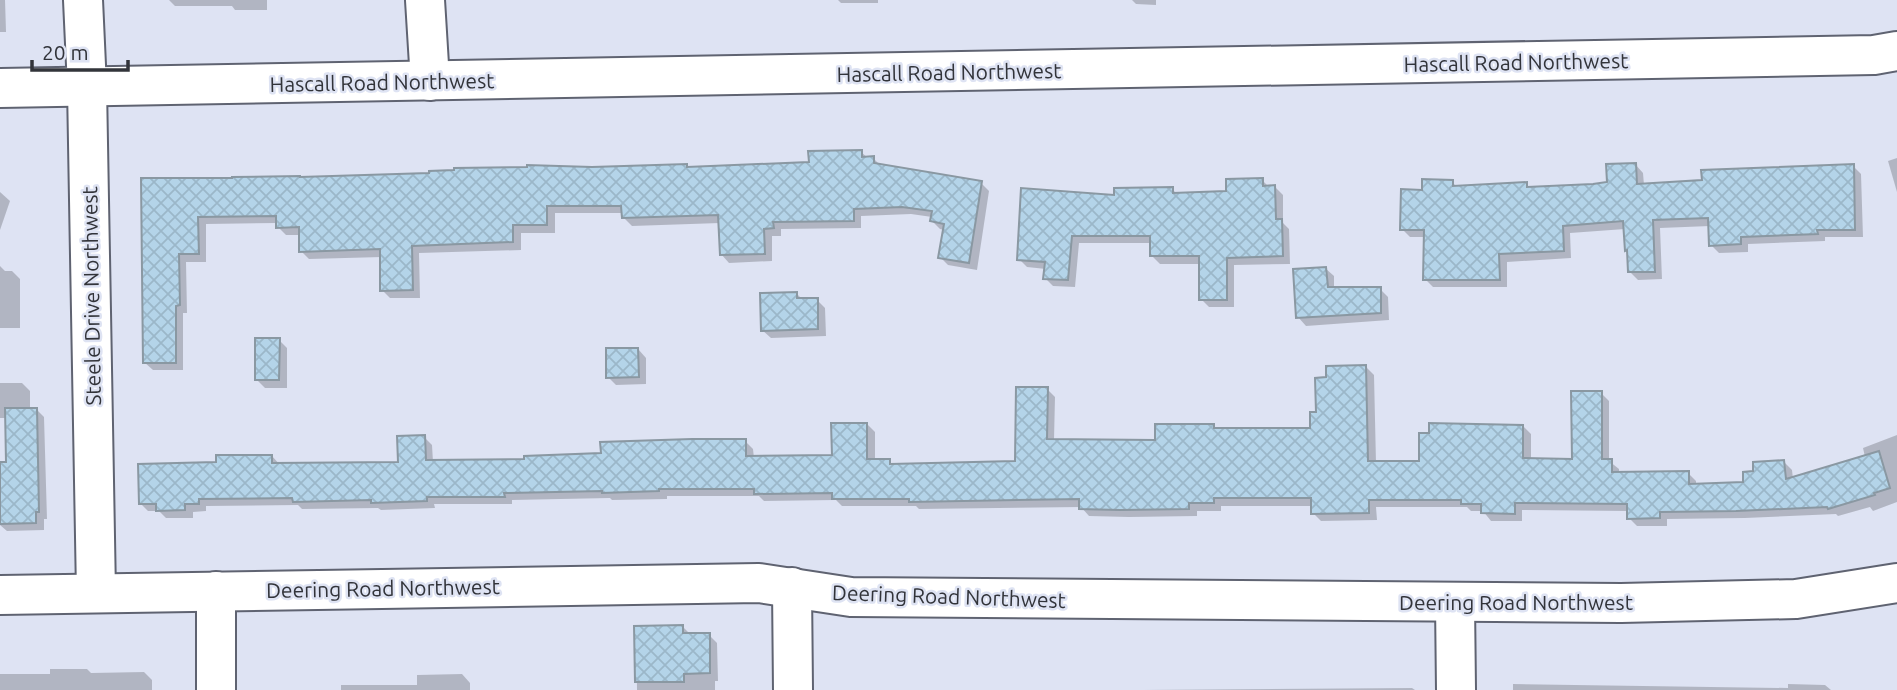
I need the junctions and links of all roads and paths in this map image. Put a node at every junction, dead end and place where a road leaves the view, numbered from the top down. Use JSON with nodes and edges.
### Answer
{"nodes":[{"id":1,"x":83,"y":0,"type":"edge"},
{"id":2,"x":425,"y":0,"type":"edge"},
{"id":3,"x":1897,"y":51,"type":"edge"},
{"id":4,"x":430,"y":81,"type":"junction"},
{"id":5,"x":87,"y":87,"type":"junction"},
{"id":6,"x":0,"y":88,"type":"edge"},
{"id":7,"x":1897,"y":583,"type":"edge"},
{"id":8,"x":792,"y":587,"type":"junction"},
{"id":9,"x":216,"y":591,"type":"junction"},
{"id":10,"x":96,"y":593,"type":"junction"},
{"id":11,"x":0,"y":594,"type":"edge"},
{"id":12,"x":1455,"y":602,"type":"junction"},
{"id":13,"x":216,"y":690,"type":"edge"},
{"id":14,"x":793,"y":690,"type":"edge"},
{"id":15,"x":1456,"y":690,"type":"edge"}],
"edges":[{"from":1,"to":5,"type":"street","name":"Steele Drive Northwest"},
{"from":2,"to":4,"type":"street"},
{"from":3,"to":4,"type":"street","name":"Hascall Road Northwest"},
{"from":4,"to":5,"type":"street","name":"Hascall Road Northwest"},
{"from":5,"to":6,"type":"street","name":"Hascall Road Northwest"},
{"from":5,"to":10,"type":"street","name":"Steele Drive Northwest"},
{"from":7,"to":12,"type":"street","name":"Deering Road Northwest"},
{"from":8,"to":9,"type":"street","name":"Deering Road Northwest"},
{"from":8,"to":12,"type":"street","name":"Deering Road Northwest"},
{"from":8,"to":14,"type":"street"},
{"from":9,"to":10,"type":"street","name":"Deering Road Northwest"},
{"from":9,"to":13,"type":"street"},
{"from":10,"to":11,"type":"street","name":"Deering Road Northwest"},
{"from":12,"to":15,"type":"street"}]}
